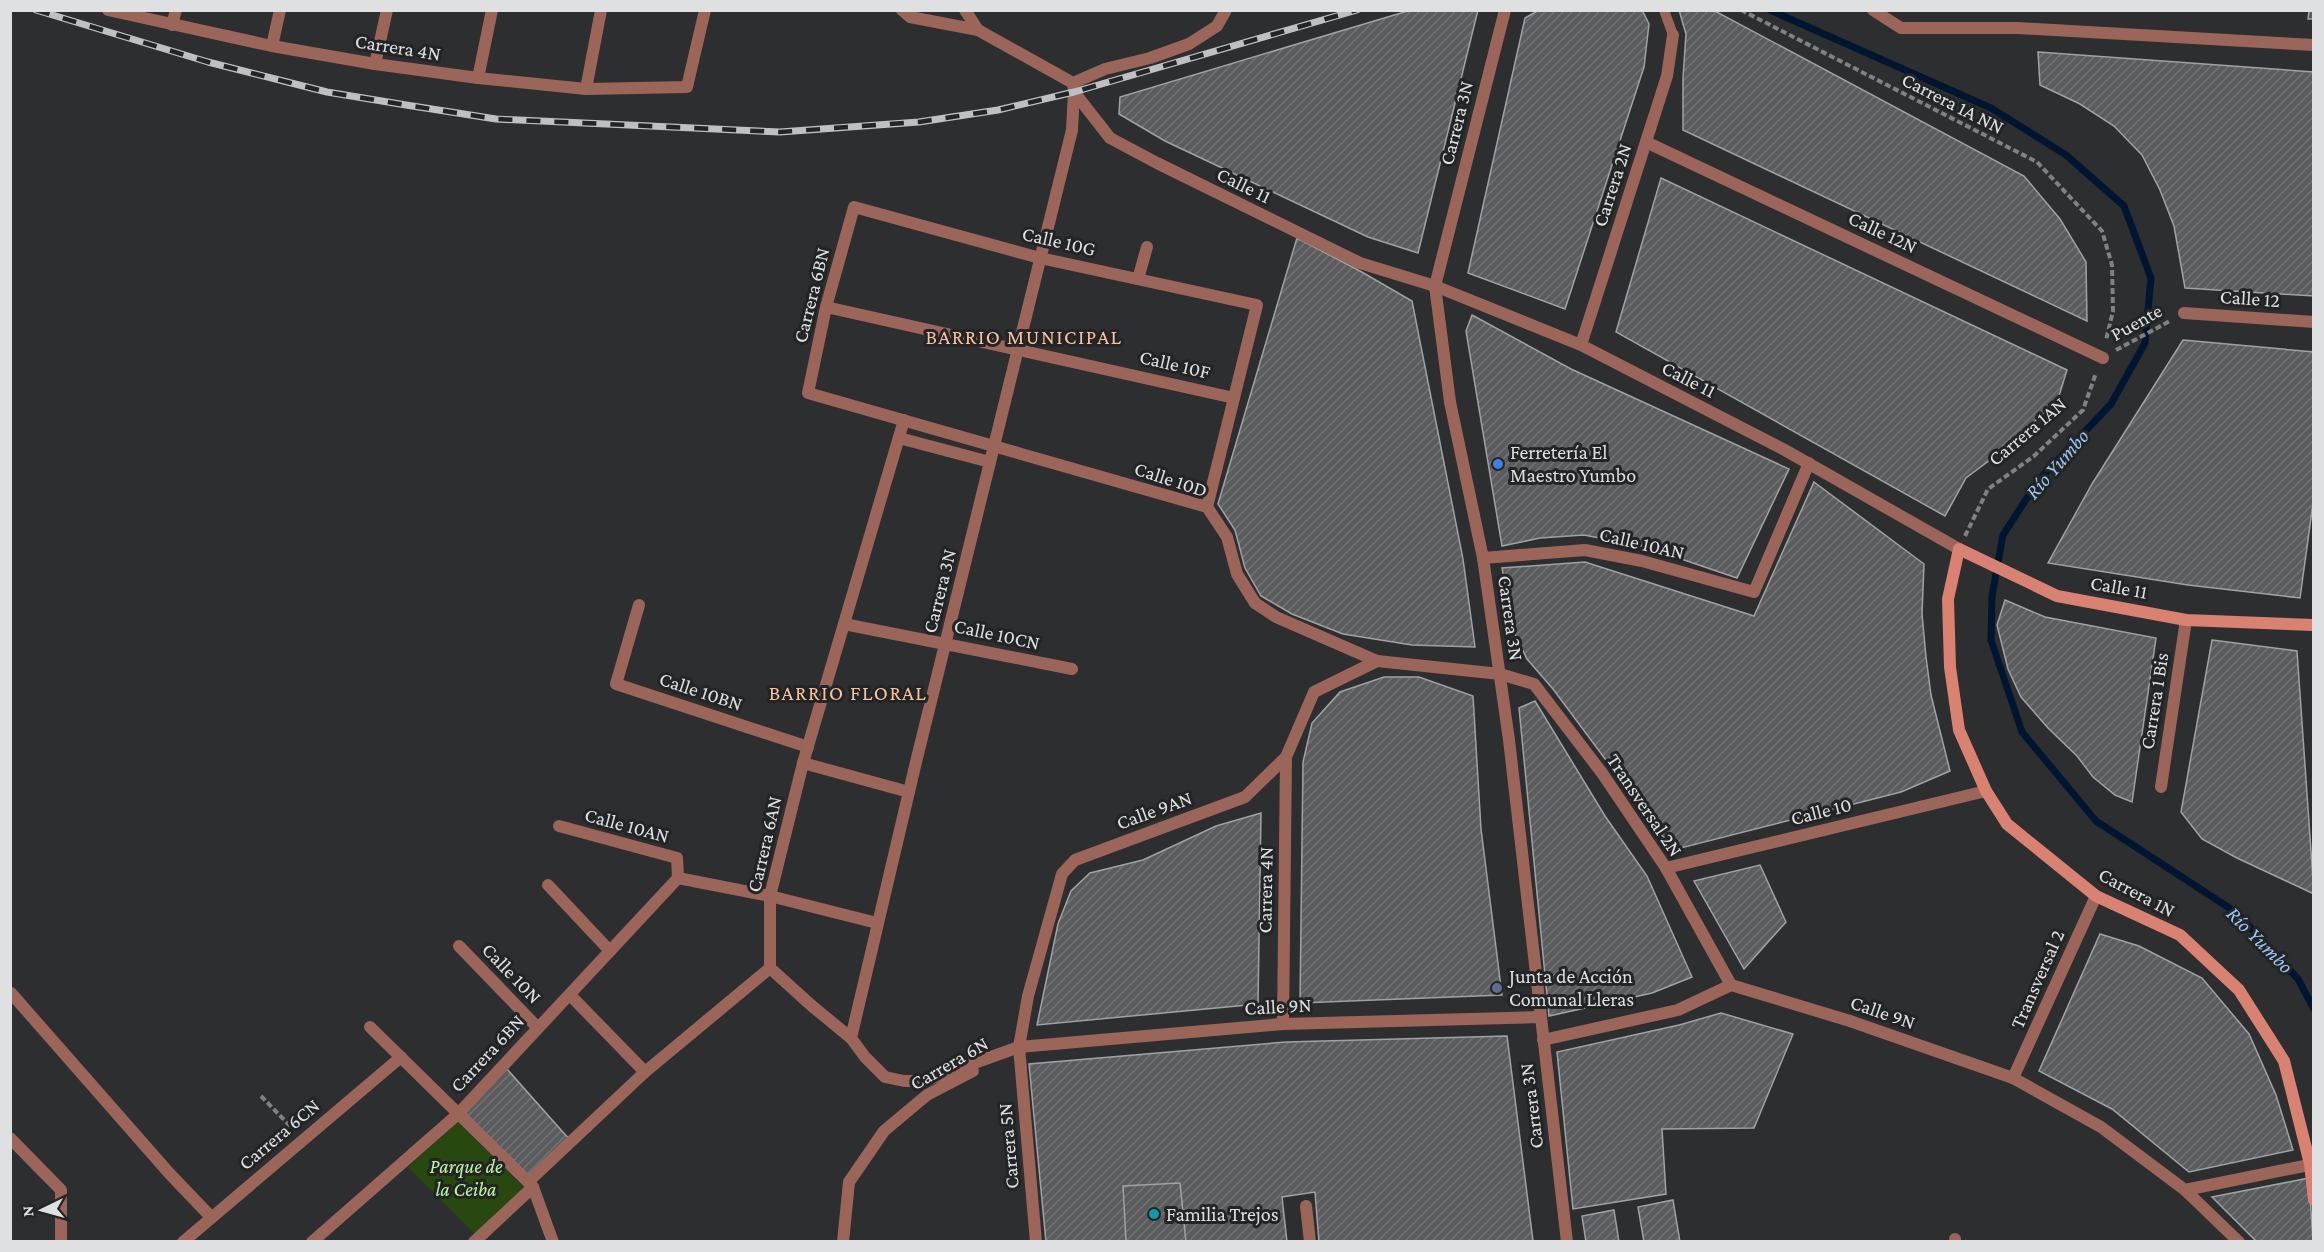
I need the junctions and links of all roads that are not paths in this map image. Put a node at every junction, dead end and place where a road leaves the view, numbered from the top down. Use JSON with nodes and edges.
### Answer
{"nodes":[{"id":1,"x":108,"y":10,"type":"edge"},
{"id":2,"x":176,"y":10,"type":"edge"},
{"id":3,"x":280,"y":10,"type":"edge"},
{"id":4,"x":387,"y":10,"type":"edge"},
{"id":5,"x":492,"y":10,"type":"edge"},
{"id":6,"x":601,"y":10,"type":"edge"},
{"id":7,"x":705,"y":10,"type":"edge"},
{"id":8,"x":965,"y":10,"type":"edge"},
{"id":9,"x":1226,"y":10,"type":"edge"},
{"id":10,"x":1505,"y":10,"type":"edge"},
{"id":11,"x":1664,"y":10,"type":"edge"},
{"id":12,"x":1873,"y":10,"type":"edge"},
{"id":13,"x":906,"y":14,"type":"edge"},
{"id":14,"x":172,"y":25,"type":"junction"},
{"id":15,"x":978,"y":30,"type":"junction"},
{"id":16,"x":1673,"y":35,"type":"joint"},
{"id":17,"x":2313,"y":45,"type":"edge"},
{"id":18,"x":272,"y":46,"type":"junction"},
{"id":19,"x":375,"y":64,"type":"junction"},
{"id":20,"x":478,"y":78,"type":"junction"},
{"id":21,"x":1074,"y":88,"type":"junction"},
{"id":22,"x":586,"y":89,"type":"junction"},
{"id":23,"x":1646,"y":142,"type":"junction"},
{"id":24,"x":854,"y":207,"type":"joint"},
{"id":25,"x":1147,"y":247,"type":"dead end"},
{"id":26,"x":1040,"y":258,"type":"junction"},
{"id":27,"x":1138,"y":279,"type":"junction"},
{"id":28,"x":1435,"y":286,"type":"junction"},
{"id":29,"x":826,"y":307,"type":"junction"},
{"id":30,"x":2184,"y":313,"type":"road end"},
{"id":31,"x":2313,"y":322,"type":"edge"},
{"id":32,"x":1581,"y":345,"type":"junction"},
{"id":33,"x":1018,"y":349,"type":"junction"},
{"id":34,"x":2102,"y":358,"type":"road end"},
{"id":35,"x":808,"y":393,"type":"joint"},
{"id":36,"x":1234,"y":398,"type":"junction"},
{"id":37,"x":904,"y":420,"type":"junction"},
{"id":38,"x":899,"y":438,"type":"junction"},
{"id":39,"x":994,"y":446,"type":"junction"},
{"id":40,"x":990,"y":462,"type":"junction"},
{"id":41,"x":1809,"y":463,"type":"junction"},
{"id":42,"x":1207,"y":507,"type":"junction"},
{"id":43,"x":1962,"y":550,"type":"junction"},
{"id":44,"x":1483,"y":558,"type":"junction"},
{"id":45,"x":639,"y":605,"type":"dead end"},
{"id":46,"x":2186,"y":620,"type":"junction"},
{"id":47,"x":844,"y":624,"type":"junction"},
{"id":48,"x":2313,"y":625,"type":"edge"},
{"id":49,"x":946,"y":643,"type":"junction"},
{"id":50,"x":1377,"y":661,"type":"junction"},
{"id":51,"x":1072,"y":669,"type":"dead end"},
{"id":52,"x":1500,"y":674,"type":"junction"},
{"id":53,"x":808,"y":747,"type":"junction"},
{"id":54,"x":1286,"y":757,"type":"junction"},
{"id":55,"x":803,"y":763,"type":"junction"},
{"id":56,"x":2161,"y":787,"type":"dead end"},
{"id":57,"x":1986,"y":791,"type":"junction"},
{"id":58,"x":909,"y":792,"type":"junction"},
{"id":59,"x":560,"y":826,"type":"dead end"},
{"id":60,"x":1666,"y":868,"type":"junction"},
{"id":61,"x":678,"y":878,"type":"junction"},
{"id":62,"x":548,"y":885,"type":"dead end"},
{"id":63,"x":770,"y":896,"type":"junction"},
{"id":64,"x":2096,"y":896,"type":"junction"},
{"id":65,"x":878,"y":923,"type":"junction"},
{"id":66,"x":459,"y":946,"type":"dead end"},
{"id":67,"x":610,"y":951,"type":"junction"},
{"id":68,"x":770,"y":968,"type":"junction"},
{"id":69,"x":1731,"y":985,"type":"junction"},
{"id":70,"x":11,"y":993,"type":"edge"},
{"id":71,"x":570,"y":995,"type":"junction"},
{"id":72,"x":1540,"y":1017,"type":"junction"},
{"id":73,"x":1283,"y":1024,"type":"junction"},
{"id":74,"x":370,"y":1027,"type":"dead end"},
{"id":75,"x":538,"y":1028,"type":"junction"},
{"id":76,"x":851,"y":1038,"type":"junction"},
{"id":77,"x":1543,"y":1040,"type":"junction"},
{"id":78,"x":1019,"y":1047,"type":"junction"},
{"id":79,"x":401,"y":1057,"type":"junction"},
{"id":80,"x":645,"y":1072,"type":"junction"},
{"id":81,"x":2013,"y":1078,"type":"junction"},
{"id":82,"x":458,"y":1114,"type":"junction"},
{"id":83,"x":10,"y":1138,"type":"edge"},
{"id":84,"x":2312,"y":1164,"type":"edge"},
{"id":85,"x":530,"y":1185,"type":"junction"},
{"id":86,"x":2185,"y":1190,"type":"junction"},
{"id":87,"x":2313,"y":1200,"type":"edge"},
{"id":88,"x":1306,"y":1206,"type":"dead end"},
{"id":89,"x":211,"y":1217,"type":"junction"},
{"id":90,"x":61,"y":1242,"type":"edge"},
{"id":91,"x":183,"y":1242,"type":"edge"},
{"id":92,"x":312,"y":1242,"type":"edge"},
{"id":93,"x":474,"y":1242,"type":"edge"},
{"id":94,"x":553,"y":1242,"type":"edge"},
{"id":95,"x":843,"y":1242,"type":"edge"},
{"id":96,"x":1036,"y":1242,"type":"edge"},
{"id":97,"x":1310,"y":1242,"type":"edge"},
{"id":98,"x":1567,"y":1242,"type":"edge"},
{"id":99,"x":2239,"y":1242,"type":"edge"}],
"edges":[{"from":1,"to":14,"type":"street","name":"Carrera 4N"},
{"from":2,"to":14,"type":"street"},
{"from":3,"to":18,"type":"street"},
{"from":4,"to":19,"type":"street"},
{"from":5,"to":20,"type":"street"},
{"from":6,"to":22,"type":"street"},
{"from":7,"to":22,"type":"street","name":"Carrera 4N"},
{"from":8,"to":15,"type":"street"},
{"from":9,"to":21,"type":"street"},
{"from":10,"to":28,"type":"street","name":"Carrera 3N"},
{"from":11,"to":16,"type":"lane"},
{"from":12,"to":17,"type":"street"},
{"from":13,"to":15,"type":"street"},
{"from":14,"to":18,"type":"street","name":"Carrera 4N"},
{"from":15,"to":21,"type":"street"},
{"from":16,"to":23,"type":"street","name":"Carrera 2N"},
{"from":18,"to":19,"type":"street","name":"Carrera 4N"},
{"from":19,"to":20,"type":"street","name":"Carrera 4N"},
{"from":20,"to":22,"type":"street","name":"Carrera 4N"},
{"from":21,"to":26,"type":"street","name":"Carrera 3N"},
{"from":21,"to":28,"type":"street","name":"Calle 11"},
{"from":23,"to":32,"type":"street","name":"Carrera 2N"},
{"from":23,"to":34,"type":"street","name":"Calle 12N"},
{"from":24,"to":26,"type":"street","name":"Calle 10G"},
{"from":24,"to":29,"type":"street","name":"Carrera 6BN"},
{"from":25,"to":27,"type":"street"},
{"from":26,"to":27,"type":"street","name":"Calle 10G"},
{"from":26,"to":33,"type":"street","name":"Carrera 3N"},
{"from":27,"to":36,"type":"street","name":"Calle 10G"},
{"from":28,"to":32,"type":"street","name":"Calle 11"},
{"from":28,"to":44,"type":"street","name":"Carrera 3N"},
{"from":29,"to":33,"type":"street","name":"Calle 10F"},
{"from":29,"to":35,"type":"street","name":"Carrera 6BN"},
{"from":30,"to":31,"type":"street","name":"Calle 12"},
{"from":32,"to":41,"type":"street","name":"Calle 11"},
{"from":33,"to":36,"type":"street","name":"Calle 10F"},
{"from":33,"to":39,"type":"street","name":"Carrera 3N"},
{"from":35,"to":37,"type":"street","name":"Calle 10D"},
{"from":36,"to":42,"type":"street"},
{"from":37,"to":38,"type":"street","name":"Carrera 6AN"},
{"from":37,"to":39,"type":"street","name":"Calle 10D"},
{"from":38,"to":40,"type":"street"},
{"from":38,"to":47,"type":"street","name":"Carrera 6AN"},
{"from":39,"to":40,"type":"street","name":"Carrera 3N"},
{"from":39,"to":42,"type":"street","name":"Calle 10D"},
{"from":40,"to":49,"type":"street","name":"Carrera 3N"},
{"from":41,"to":43,"type":"street","name":"Calle 11"},
{"from":41,"to":44,"type":"street","name":"Calle 10AN"},
{"from":42,"to":50,"type":"street","name":"Calle 10D"},
{"from":43,"to":46,"type":"street","name":"Calle 11"},
{"from":43,"to":57,"type":"street","name":"Carrera 1N"},
{"from":44,"to":52,"type":"street","name":"Carrera 3N"},
{"from":45,"to":53,"type":"street","name":"Calle 10BN"},
{"from":46,"to":48,"type":"street","name":"Calle 11"},
{"from":46,"to":56,"type":"street","name":"Carrera 1 Bis"},
{"from":47,"to":49,"type":"street","name":"Calle 10CN"},
{"from":47,"to":53,"type":"street","name":"Carrera 6AN"},
{"from":49,"to":51,"type":"street","name":"Calle 10CN"},
{"from":49,"to":58,"type":"street","name":"Carrera 3N"},
{"from":50,"to":52,"type":"street","name":"Calle 10D"},
{"from":50,"to":54,"type":"street","name":"Calle 9AN"},
{"from":52,"to":60,"type":"street","name":"Transversal 2N"},
{"from":52,"to":72,"type":"street","name":"Carrera 3N"},
{"from":53,"to":55,"type":"street","name":"Carrera 6AN"},
{"from":54,"to":73,"type":"street","name":"Carrera 4N"},
{"from":54,"to":78,"type":"street","name":"Calle 9AN"},
{"from":55,"to":58,"type":"street"},
{"from":55,"to":63,"type":"street","name":"Carrera 6AN"},
{"from":57,"to":60,"type":"street","name":"Calle 10"},
{"from":57,"to":64,"type":"street","name":"Carrera 1N"},
{"from":58,"to":65,"type":"street","name":"Carrera 3N"},
{"from":59,"to":61,"type":"street","name":"Calle 10AN"},
{"from":60,"to":69,"type":"street","name":"Transversal 2N"},
{"from":61,"to":63,"type":"street"},
{"from":61,"to":67,"type":"street","name":"Carrera 6BN"},
{"from":62,"to":67,"type":"street"},
{"from":63,"to":65,"type":"street"},
{"from":63,"to":68,"type":"street","name":"Carrera 6AN"},
{"from":64,"to":81,"type":"street","name":"Transversal 2"},
{"from":64,"to":84,"type":"street","name":"Carrera 1N"},
{"from":65,"to":76,"type":"street","name":"Carrera 3N"},
{"from":66,"to":75,"type":"street","name":"Calle 10N"},
{"from":67,"to":71,"type":"street","name":"Carrera 6BN"},
{"from":68,"to":76,"type":"street"},
{"from":68,"to":80,"type":"street"},
{"from":69,"to":77,"type":"street"},
{"from":69,"to":81,"type":"street","name":"Calle 9N"},
{"from":70,"to":89,"type":"street"},
{"from":71,"to":75,"type":"street","name":"Carrera 6BN"},
{"from":71,"to":80,"type":"street","name":"Calle 10N"},
{"from":72,"to":73,"type":"street","name":"Calle 9N"},
{"from":72,"to":77,"type":"street","name":"Carrera 3N"},
{"from":73,"to":78,"type":"street","name":"Calle 9N"},
{"from":74,"to":79,"type":"street"},
{"from":75,"to":82,"type":"street","name":"Carrera 6BN"},
{"from":76,"to":78,"type":"street"},
{"from":77,"to":98,"type":"street","name":"Carrera 3N"},
{"from":78,"to":95,"type":"street","name":"Carrera 6N"},
{"from":78,"to":96,"type":"street","name":"Carrera 5N"},
{"from":79,"to":82,"type":"street"},
{"from":79,"to":89,"type":"street","name":"Carrera 6CN"},
{"from":80,"to":85,"type":"street"},
{"from":81,"to":86,"type":"street","name":"Calle 9N"},
{"from":82,"to":85,"type":"street"},
{"from":82,"to":92,"type":"street","name":"Carrera 6BN"},
{"from":83,"to":90,"type":"street"},
{"from":84,"to":86,"type":"street"},
{"from":84,"to":87,"type":"street","name":"Carrera 1N"},
{"from":85,"to":93,"type":"street"},
{"from":85,"to":94,"type":"street"},
{"from":86,"to":99,"type":"street","name":"Calle 9N"},
{"from":88,"to":97,"type":"street"},
{"from":89,"to":91,"type":"street","name":"Carrera 6CN"}]}
